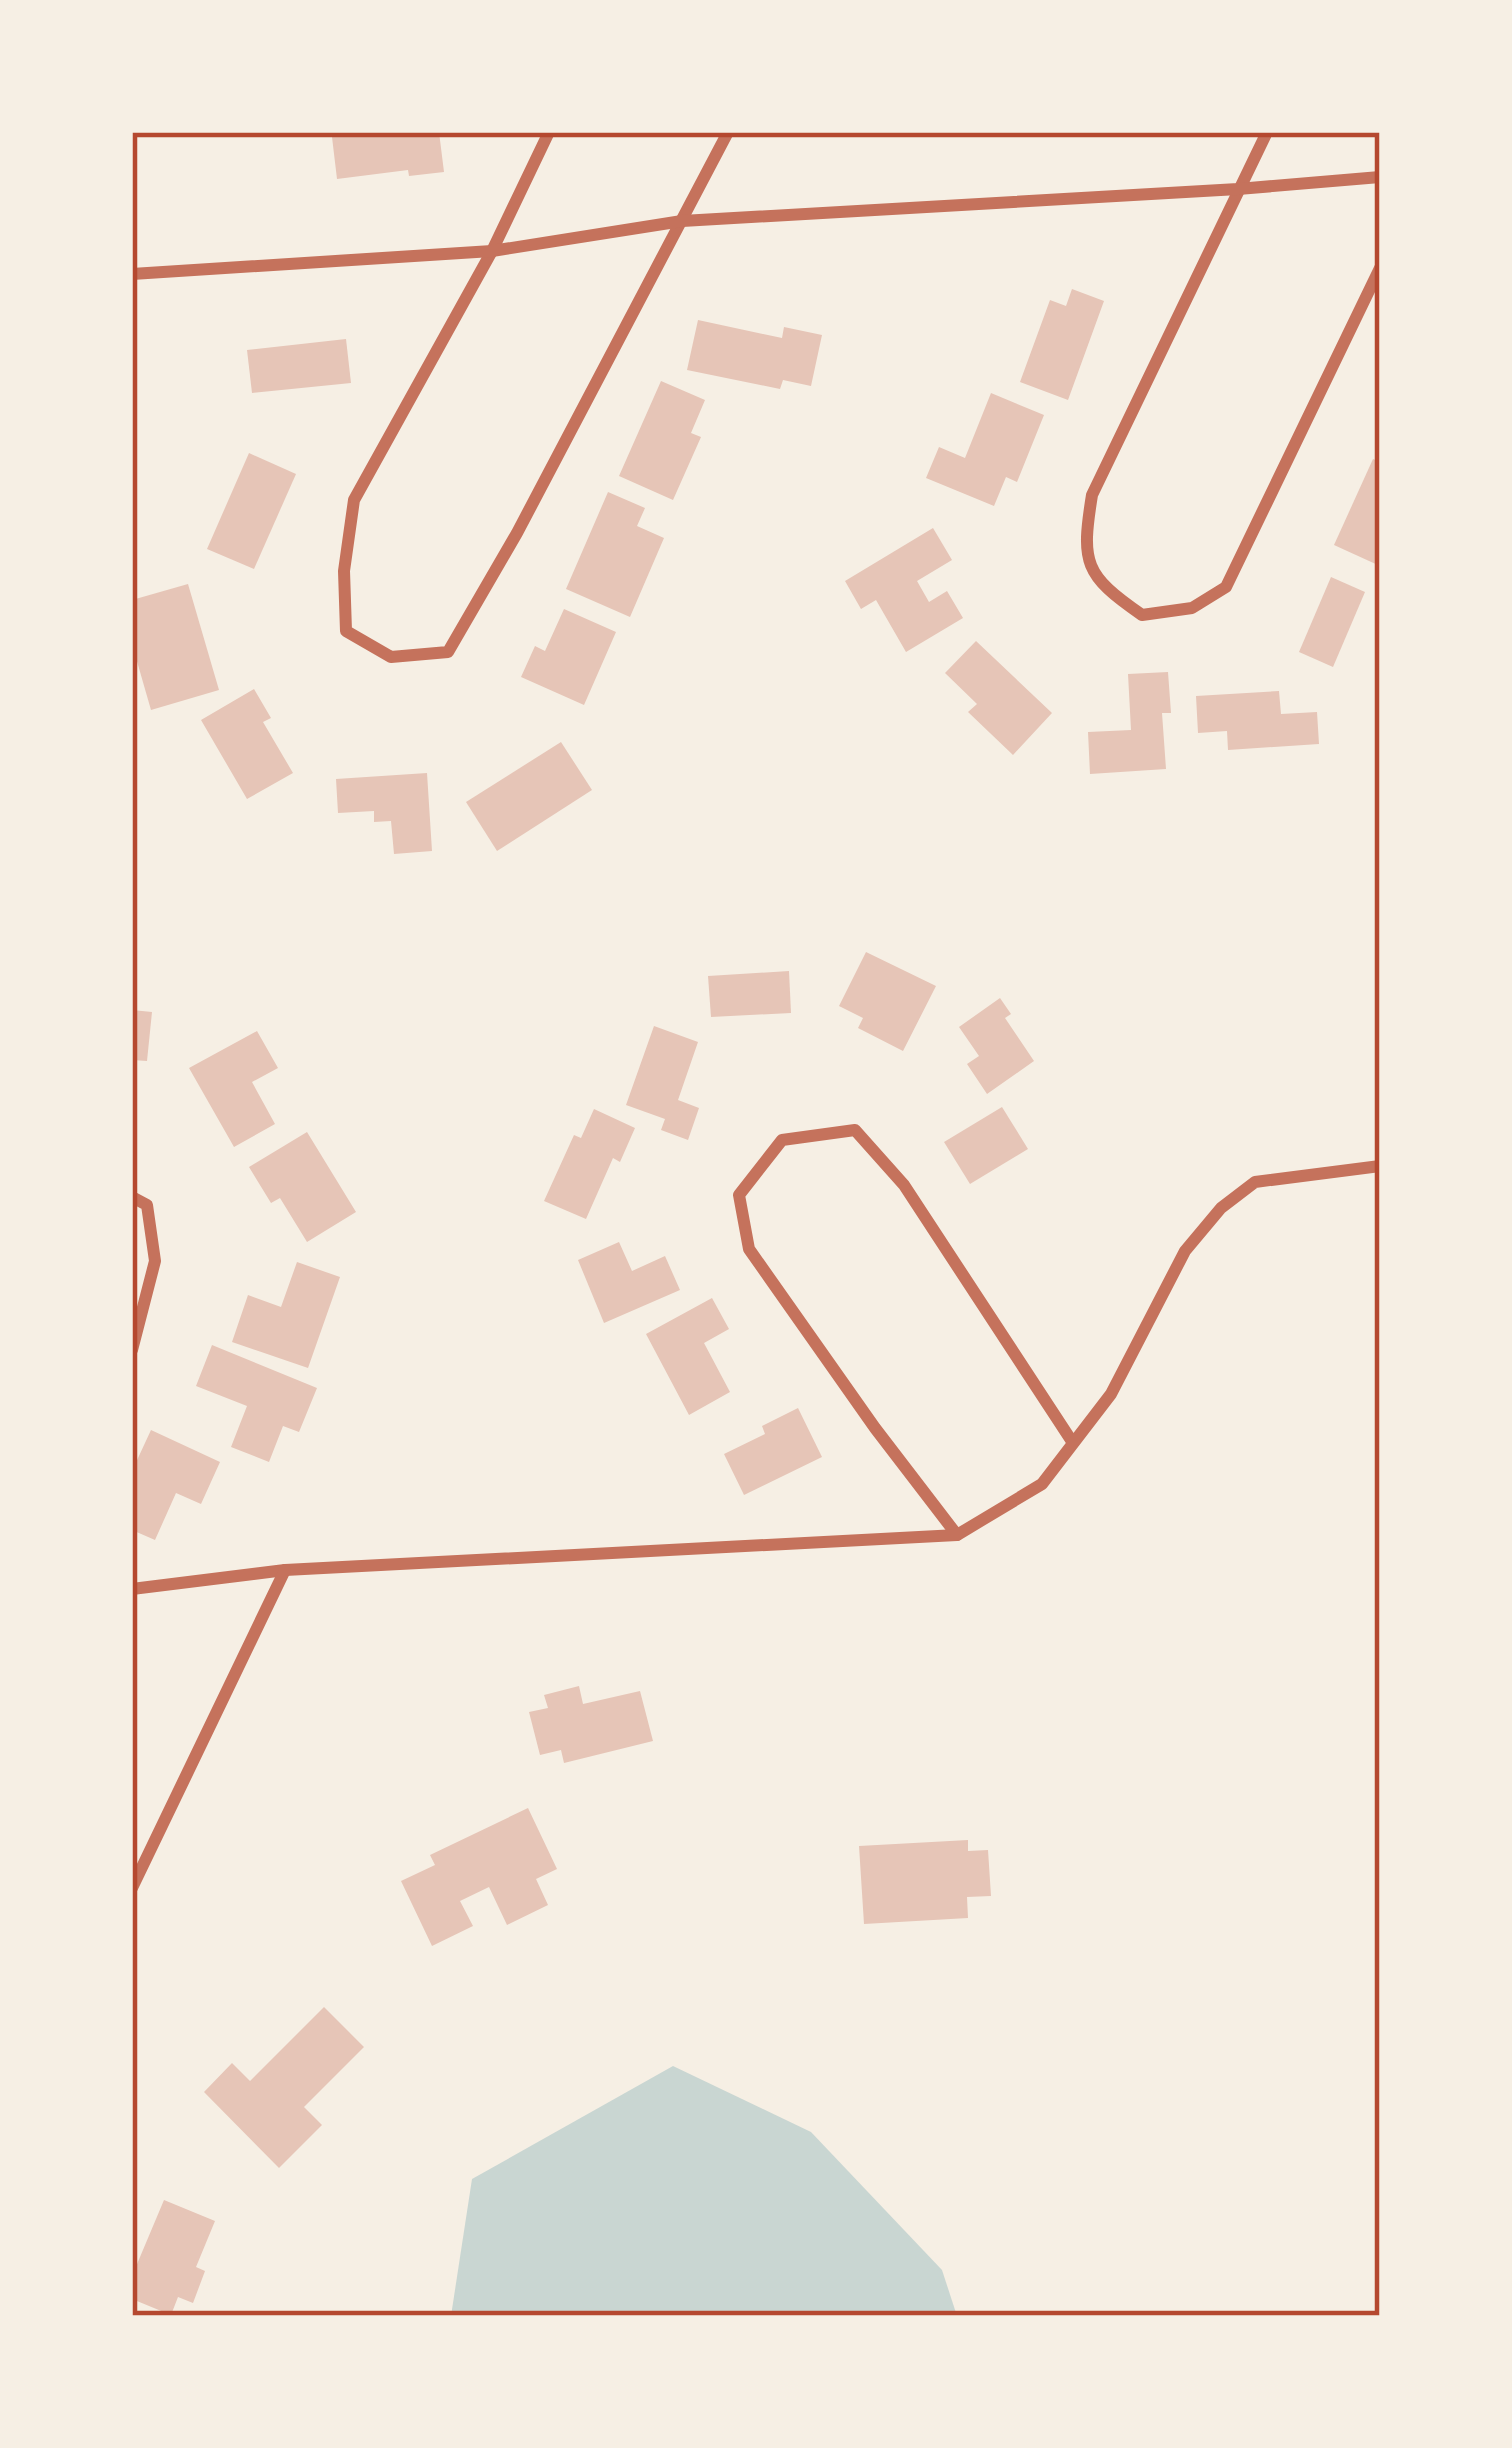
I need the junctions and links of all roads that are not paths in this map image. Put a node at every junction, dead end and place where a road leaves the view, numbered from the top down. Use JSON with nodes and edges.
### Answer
{"nodes":[{"id":1,"x":549,"y":132,"type":"edge"},
{"id":2,"x":728,"y":132,"type":"edge"},
{"id":3,"x":1268,"y":132,"type":"edge"},
{"id":4,"x":1380,"y":177,"type":"edge"},
{"id":5,"x":1238,"y":189,"type":"junction"},
{"id":6,"x":682,"y":221,"type":"junction"},
{"id":7,"x":493,"y":251,"type":"junction"},
{"id":8,"x":1380,"y":268,"type":"edge"},
{"id":9,"x":132,"y":274,"type":"edge"},
{"id":10,"x":1380,"y":1166,"type":"edge"},
{"id":11,"x":132,"y":1197,"type":"edge"},
{"id":12,"x":132,"y":1350,"type":"edge"},
{"id":13,"x":1073,"y":1443,"type":"junction"},
{"id":14,"x":957,"y":1535,"type":"junction"},
{"id":15,"x":286,"y":1570,"type":"junction"},
{"id":16,"x":132,"y":1589,"type":"edge"},
{"id":17,"x":132,"y":1888,"type":"edge"}],
"edges":[{"from":1,"to":7,"type":"street"},
{"from":2,"to":6,"type":"street"},
{"from":3,"to":5,"type":"street"},
{"from":4,"to":5,"type":"street"},
{"from":5,"to":6,"type":"street"},
{"from":5,"to":8,"type":"street"},
{"from":6,"to":7,"type":"street"},
{"from":6,"to":7,"type":"street"},
{"from":7,"to":9,"type":"street"},
{"from":10,"to":13,"type":"street"},
{"from":11,"to":12,"type":"street"},
{"from":13,"to":14,"type":"street"},
{"from":13,"to":14,"type":"street"},
{"from":14,"to":15,"type":"street"},
{"from":15,"to":16,"type":"street"},
{"from":15,"to":17,"type":"street"}]}
